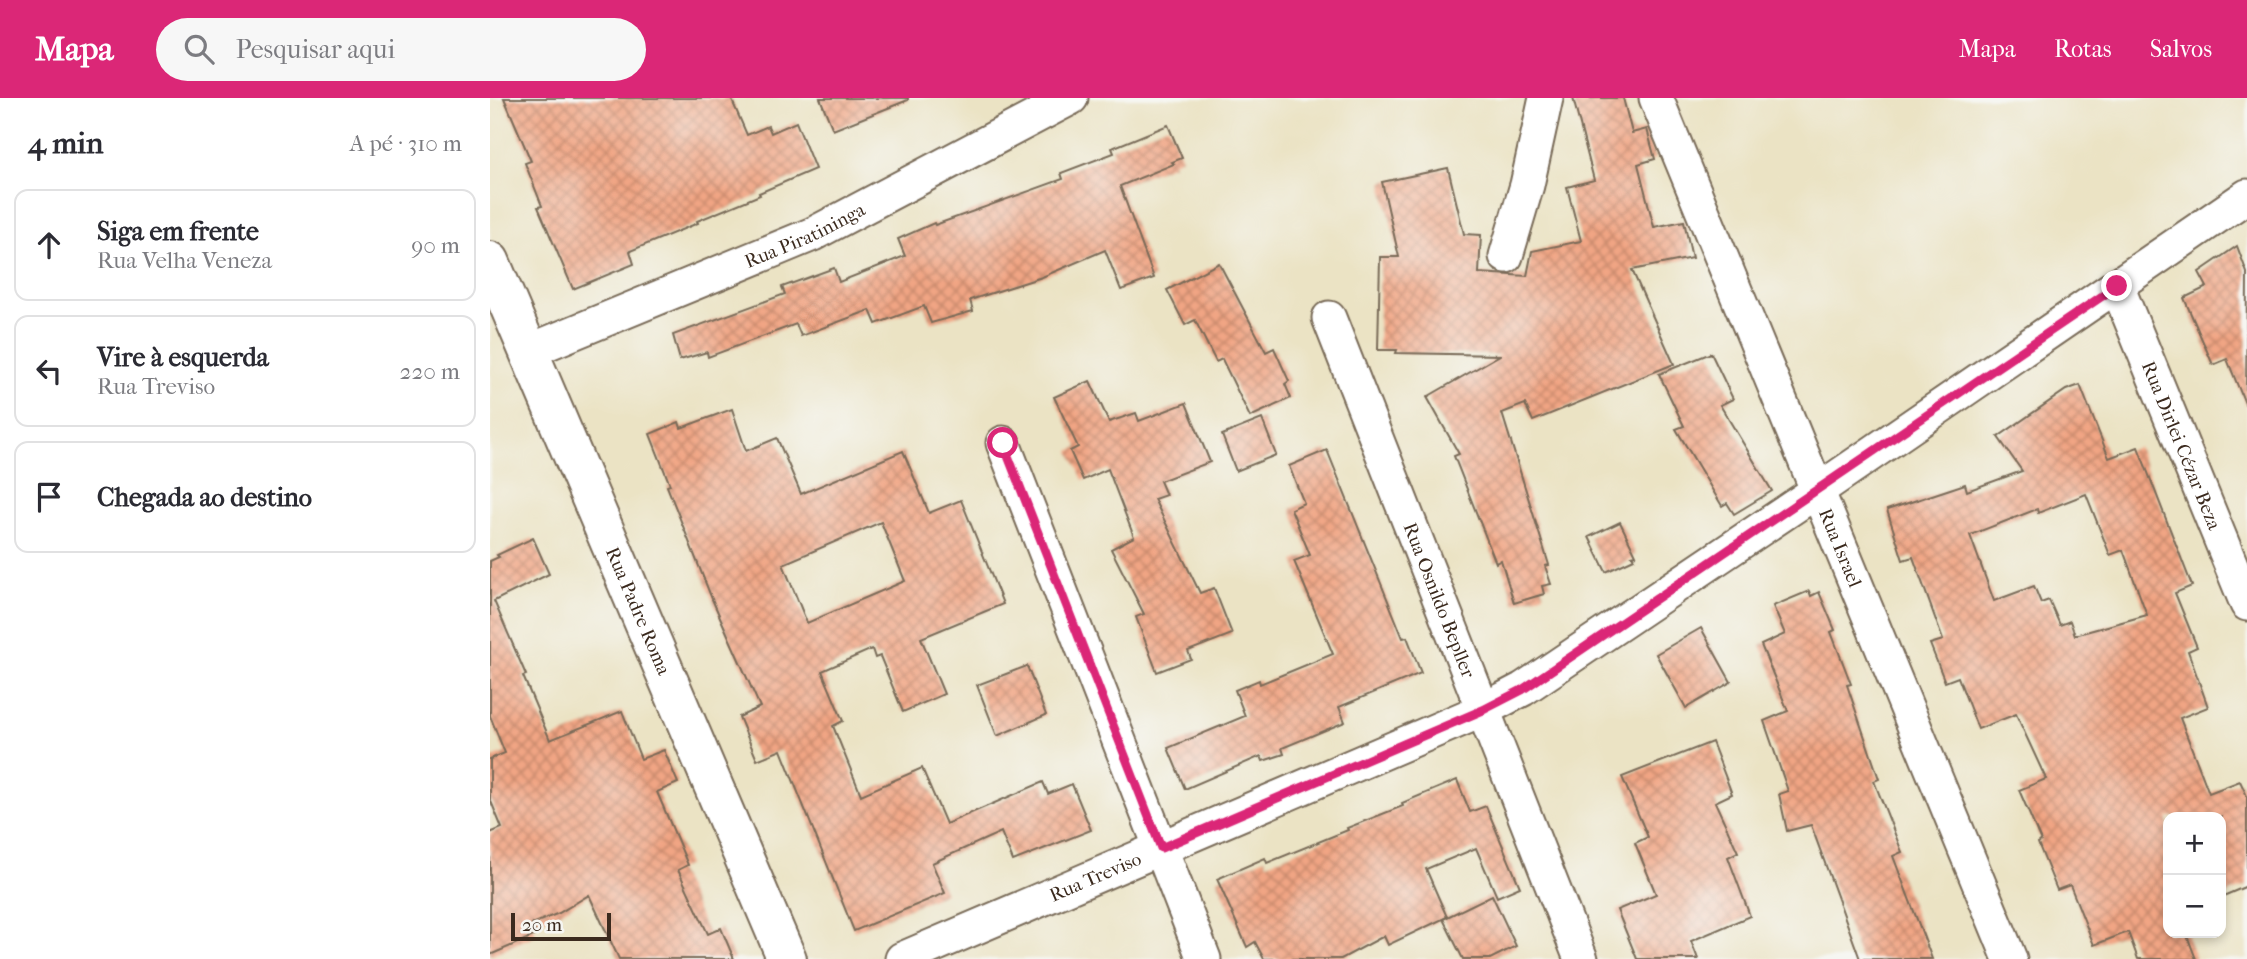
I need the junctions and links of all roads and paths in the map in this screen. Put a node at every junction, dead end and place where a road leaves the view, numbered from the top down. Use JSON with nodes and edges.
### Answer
{"nodes":[{"id":1,"x":1071,"y":98,"type":"edge"},
{"id":2,"x":1546,"y":98,"type":"edge"},
{"id":3,"x":1656,"y":98,"type":"edge"},
{"id":4,"x":2247,"y":196,"type":"edge"},
{"id":5,"x":1506,"y":256,"type":"dead end"},
{"id":6,"x":490,"y":261,"type":"edge"},
{"id":7,"x":2117,"y":286,"type":"junction"},
{"id":8,"x":1329,"y":318,"type":"dead end"},
{"id":9,"x":529,"y":351,"type":"junction"},
{"id":10,"x":1003,"y":443,"type":"dead end"},
{"id":11,"x":1817,"y":491,"type":"junction"},
{"id":12,"x":2247,"y":604,"type":"edge"},
{"id":13,"x":1483,"y":710,"type":"junction"},
{"id":14,"x":1161,"y":848,"type":"junction"},
{"id":15,"x":788,"y":959,"type":"edge"},
{"id":16,"x":902,"y":959,"type":"edge"},
{"id":17,"x":1204,"y":959,"type":"edge"},
{"id":18,"x":1580,"y":959,"type":"edge"},
{"id":19,"x":2010,"y":959,"type":"edge"}],
"edges":[{"from":1,"to":9,"type":"street","name":"Rua Piratininga"},
{"from":2,"to":5,"type":"street"},
{"from":3,"to":11,"type":"street","name":"Rua Israel"},
{"from":4,"to":7,"type":"street","name":"Rua Treviso"},
{"from":6,"to":9,"type":"street","name":"Rua Padre Roma"},
{"from":7,"to":11,"type":"street","name":"Rua Treviso"},
{"from":7,"to":12,"type":"street","name":"Rua Dirlei Cézar Beza"},
{"from":8,"to":13,"type":"street","name":"Rua Osnildo Bepller"},
{"from":9,"to":15,"type":"street","name":"Rua Padre Roma"},
{"from":10,"to":14,"type":"street"},
{"from":11,"to":13,"type":"street","name":"Rua Treviso"},
{"from":11,"to":19,"type":"street","name":"Rua Israel"},
{"from":13,"to":14,"type":"street","name":"Rua Treviso"},
{"from":13,"to":18,"type":"street","name":"Rua Osnildo Bepller"},
{"from":14,"to":16,"type":"street","name":"Rua Treviso"},
{"from":14,"to":17,"type":"street"}]}
